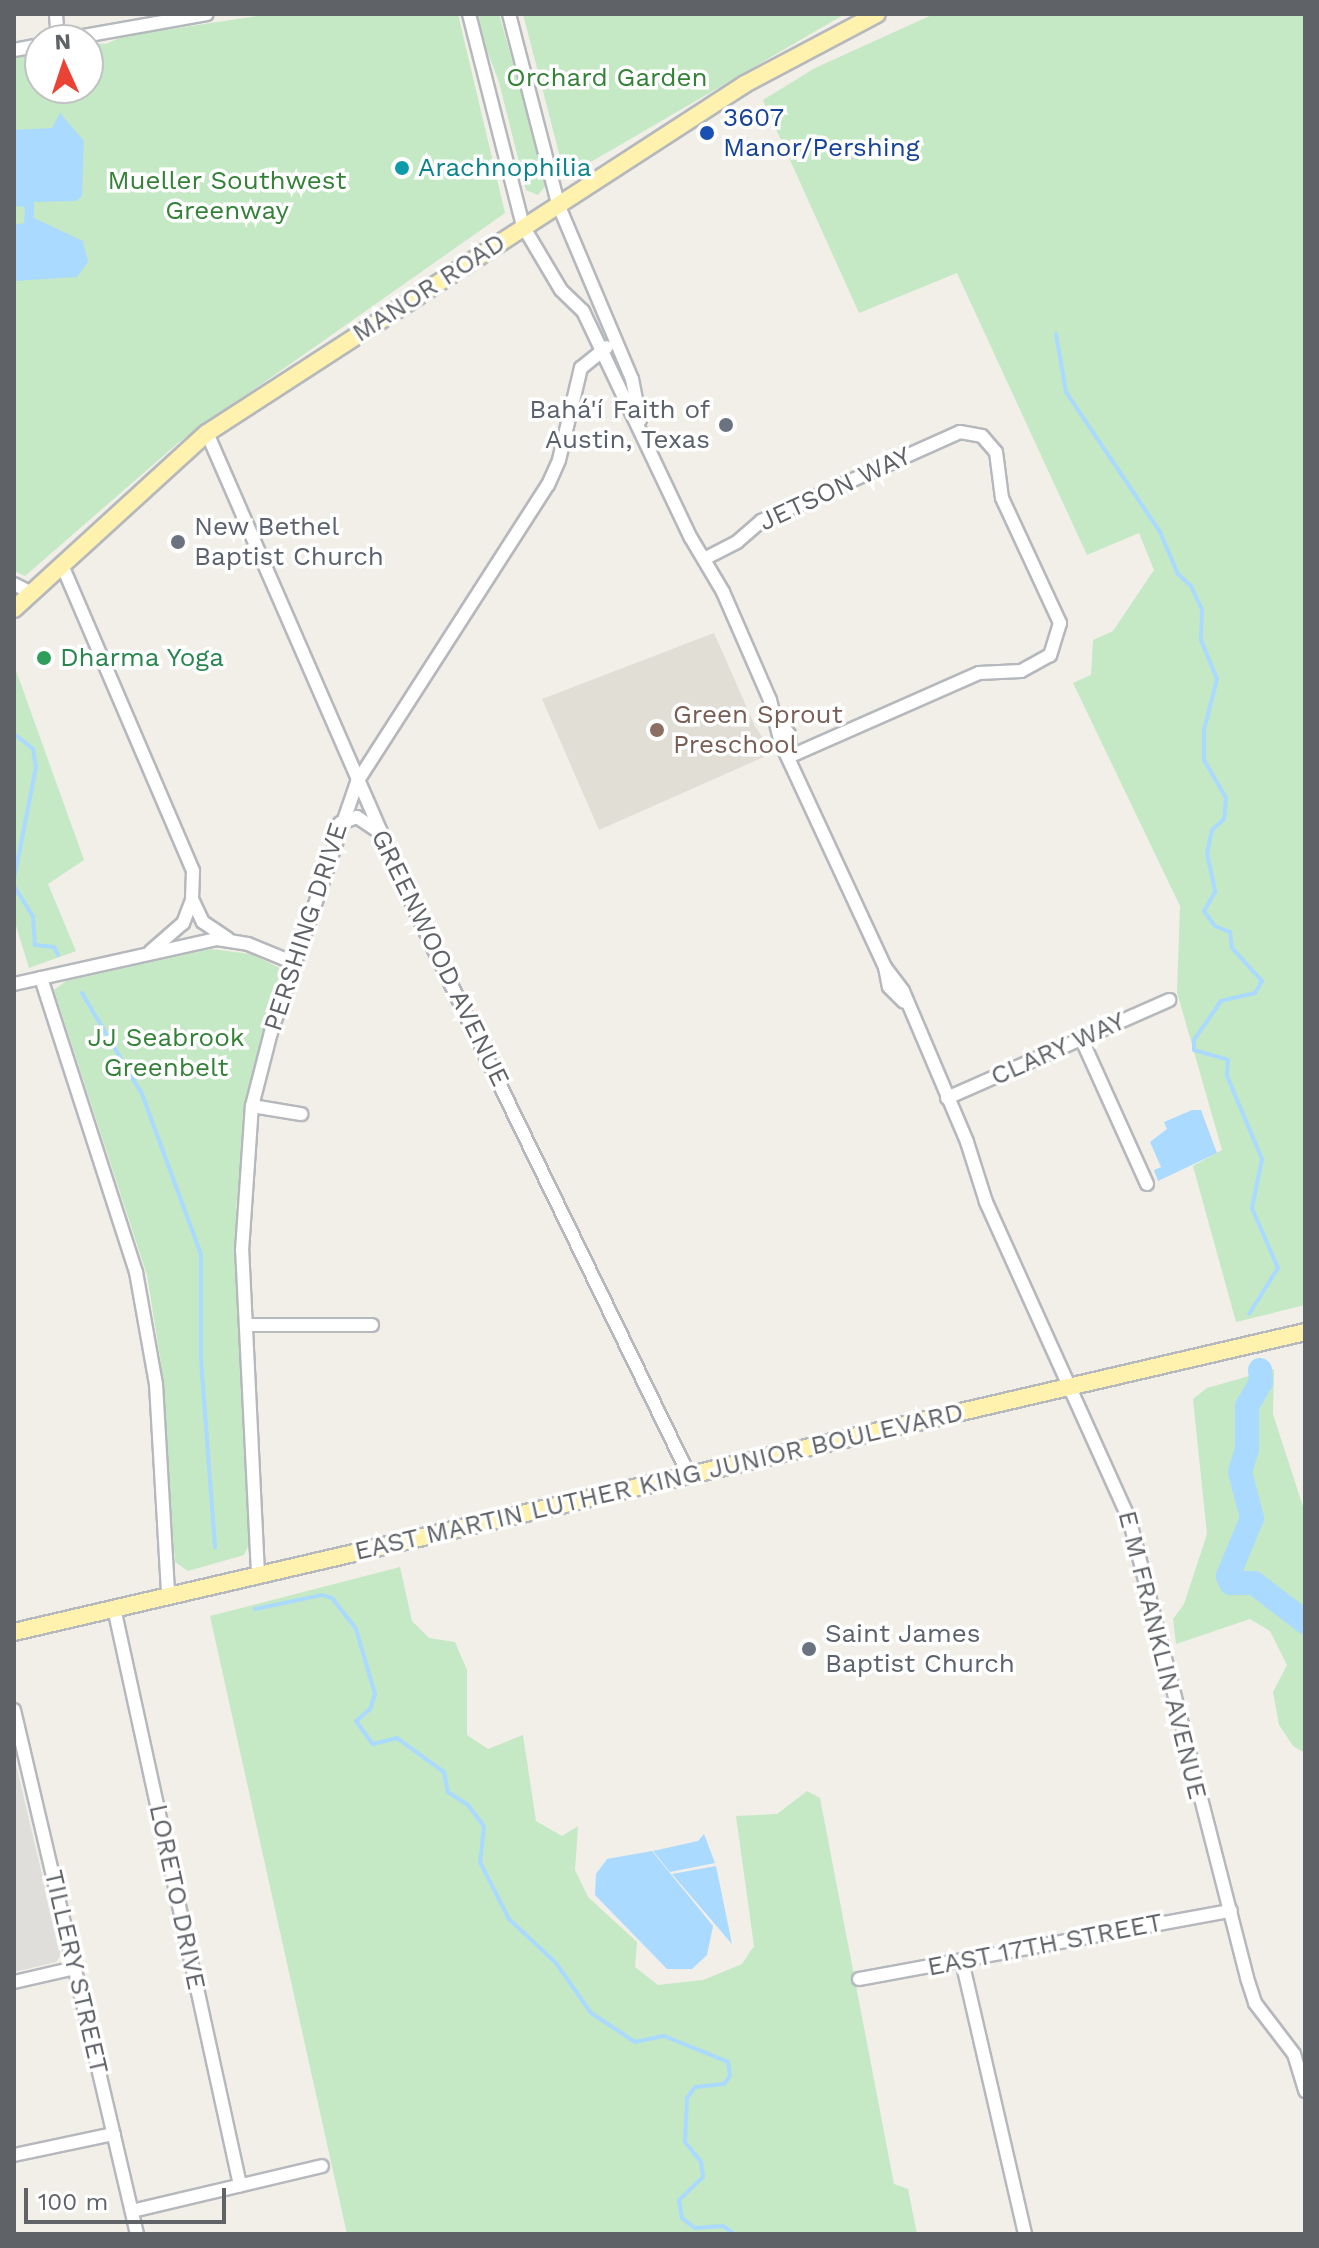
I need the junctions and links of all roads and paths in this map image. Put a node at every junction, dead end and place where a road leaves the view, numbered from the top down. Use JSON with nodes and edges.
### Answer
{"nodes":[{"id":1,"x":207,"y":14,"type":"edge"},
{"id":2,"x":469,"y":14,"type":"edge"},
{"id":3,"x":509,"y":14,"type":"edge"},
{"id":4,"x":877,"y":14,"type":"edge"},
{"id":5,"x":104,"y":32,"type":"edge"},
{"id":6,"x":558,"y":204,"type":"junction"},
{"id":7,"x":523,"y":226,"type":"junction"},
{"id":8,"x":607,"y":347,"type":"junction"},
{"id":9,"x":207,"y":433,"type":"junction"},
{"id":10,"x":704,"y":559,"type":"junction"},
{"id":11,"x":62,"y":565,"type":"junction"},
{"id":12,"x":14,"y":584,"type":"edge"},
{"id":13,"x":32,"y":593,"type":"junction"},
{"id":14,"x":14,"y":609,"type":"edge"},
{"id":15,"x":791,"y":756,"type":"junction"},
{"id":16,"x":357,"y":782,"type":"junction"},
{"id":17,"x":340,"y":823,"type":"junction"},
{"id":18,"x":380,"y":833,"type":"junction"},
{"id":19,"x":192,"y":900,"type":"junction"},
{"id":20,"x":231,"y":940,"type":"junction"},
{"id":21,"x":151,"y":951,"type":"junction"},
{"id":22,"x":294,"y":963,"type":"junction"},
{"id":23,"x":41,"y":978,"type":"junction"},
{"id":24,"x":14,"y":984,"type":"edge"},
{"id":25,"x":1169,"y":1000,"type":"dead end"},
{"id":26,"x":1082,"y":1040,"type":"junction"},
{"id":27,"x":947,"y":1098,"type":"junction"},
{"id":28,"x":252,"y":1106,"type":"junction"},
{"id":29,"x":301,"y":1114,"type":"dead end"},
{"id":30,"x":1147,"y":1184,"type":"dead end"},
{"id":31,"x":246,"y":1325,"type":"junction"},
{"id":32,"x":372,"y":1325,"type":"dead end"},
{"id":33,"x":1305,"y":1332,"type":"edge"},
{"id":34,"x":1072,"y":1386,"type":"junction"},
{"id":35,"x":689,"y":1475,"type":"junction"},
{"id":36,"x":258,"y":1574,"type":"junction"},
{"id":37,"x":168,"y":1595,"type":"junction"},
{"id":38,"x":114,"y":1608,"type":"junction"},
{"id":39,"x":14,"y":1632,"type":"edge"},
{"id":40,"x":14,"y":1710,"type":"edge"},
{"id":41,"x":1231,"y":1911,"type":"junction"},
{"id":42,"x":962,"y":1961,"type":"junction"},
{"id":43,"x":75,"y":1968,"type":"junction"},
{"id":44,"x":859,"y":1979,"type":"dead end"},
{"id":45,"x":14,"y":1982,"type":"edge"},
{"id":46,"x":1305,"y":2091,"type":"edge"},
{"id":47,"x":114,"y":2134,"type":"junction"},
{"id":48,"x":14,"y":2155,"type":"edge"},
{"id":49,"x":322,"y":2166,"type":"dead end"},
{"id":50,"x":240,"y":2185,"type":"junction"},
{"id":51,"x":132,"y":2211,"type":"junction"},
{"id":52,"x":137,"y":2234,"type":"edge"},
{"id":53,"x":1025,"y":2234,"type":"edge"}],
"edges":[{"from":1,"to":5,"type":"street"},
{"from":2,"to":7,"type":"street"},
{"from":3,"to":6,"type":"street"},
{"from":4,"to":6,"type":"main road","name":"MANOR ROAD"},
{"from":6,"to":7,"type":"main road","name":"MANOR ROAD"},
{"from":6,"to":8,"type":"street"},
{"from":7,"to":8,"type":"street"},
{"from":7,"to":9,"type":"main road","name":"MANOR ROAD"},
{"from":8,"to":10,"type":"street","name":"E M FRANKLIN AVENUE"},
{"from":8,"to":16,"type":"street","name":"PERSHING DRIVE"},
{"from":9,"to":11,"type":"main road","name":"MANOR ROAD"},
{"from":9,"to":16,"type":"street","name":"GREENWOOD AVENUE"},
{"from":10,"to":15,"type":"street","name":"E M FRANKLIN AVENUE"},
{"from":10,"to":15,"type":"street","name":"JETSON WAY"},
{"from":11,"to":13,"type":"main road","name":"MANOR ROAD"},
{"from":11,"to":19,"type":"street"},
{"from":12,"to":13,"type":"street"},
{"from":13,"to":14,"type":"main road","name":"MANOR ROAD"},
{"from":15,"to":27,"type":"street","name":"E M FRANKLIN AVENUE"},
{"from":16,"to":17,"type":"street","name":"PERSHING DRIVE"},
{"from":16,"to":18,"type":"street","name":"GREENWOOD AVENUE"},
{"from":17,"to":18,"type":"street"},
{"from":17,"to":22,"type":"street","name":"PERSHING DRIVE"},
{"from":18,"to":35,"type":"street","name":"GREENWOOD AVENUE"},
{"from":19,"to":20,"type":"street"},
{"from":19,"to":21,"type":"street"},
{"from":20,"to":21,"type":"street"},
{"from":20,"to":22,"type":"street"},
{"from":21,"to":23,"type":"street"},
{"from":22,"to":28,"type":"street","name":"PERSHING DRIVE"},
{"from":23,"to":24,"type":"street"},
{"from":23,"to":37,"type":"street"},
{"from":25,"to":26,"type":"street","name":"CLARY WAY"},
{"from":26,"to":27,"type":"street","name":"CLARY WAY"},
{"from":26,"to":30,"type":"street"},
{"from":27,"to":34,"type":"street","name":"E M FRANKLIN AVENUE"},
{"from":28,"to":29,"type":"street"},
{"from":28,"to":31,"type":"street","name":"PERSHING DRIVE"},
{"from":31,"to":32,"type":"street"},
{"from":31,"to":36,"type":"street","name":"PERSHING DRIVE"},
{"from":33,"to":34,"type":"main road","name":"EAST MARTIN LUTHER KING JUNIOR BOULEVARD"},
{"from":34,"to":35,"type":"main road","name":"EAST MARTIN LUTHER KING JUNIOR BOULEVARD"},
{"from":34,"to":41,"type":"street","name":"E M FRANKLIN AVENUE"},
{"from":35,"to":36,"type":"main road","name":"EAST MARTIN LUTHER KING JUNIOR BOULEVARD"},
{"from":36,"to":37,"type":"main road","name":"EAST MARTIN LUTHER KING JUNIOR BOULEVARD"},
{"from":37,"to":38,"type":"main road","name":"EAST MARTIN LUTHER KING JUNIOR BOULEVARD"},
{"from":38,"to":39,"type":"main road","name":"EAST MARTIN LUTHER KING JUNIOR BOULEVARD"},
{"from":38,"to":50,"type":"street","name":"LORETO DRIVE"},
{"from":40,"to":43,"type":"street","name":"TILLERY STREET"},
{"from":41,"to":42,"type":"street","name":"EAST 17TH STREET"},
{"from":41,"to":46,"type":"street","name":"E M FRANKLIN AVENUE"},
{"from":42,"to":44,"type":"street","name":"EAST 17TH STREET"},
{"from":42,"to":53,"type":"street"},
{"from":43,"to":45,"type":"street"},
{"from":43,"to":47,"type":"street","name":"TILLERY STREET"},
{"from":47,"to":48,"type":"street"},
{"from":47,"to":51,"type":"street","name":"TILLERY STREET"},
{"from":49,"to":50,"type":"street"},
{"from":50,"to":51,"type":"street"},
{"from":51,"to":52,"type":"street","name":"TILLERY STREET"}]}
